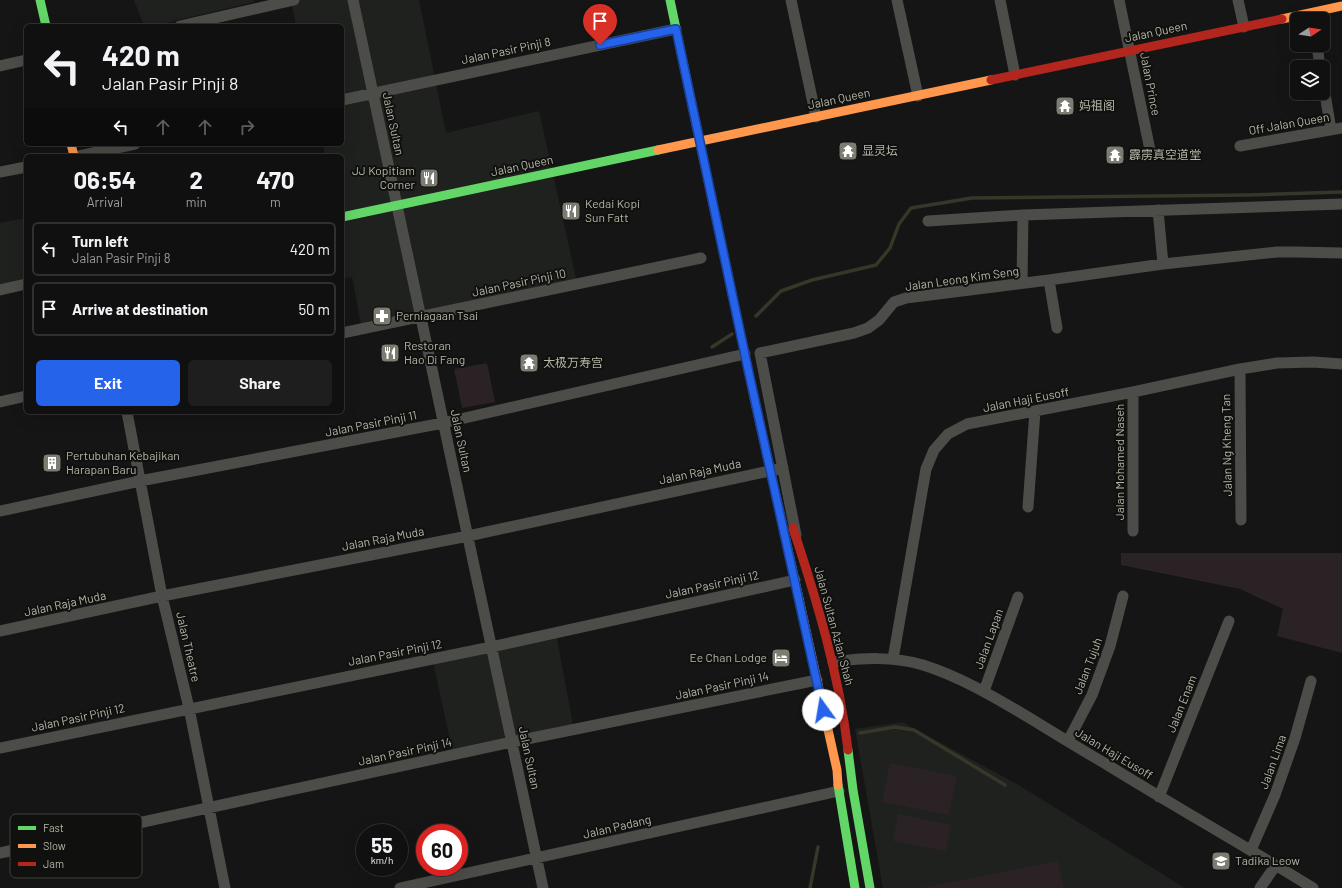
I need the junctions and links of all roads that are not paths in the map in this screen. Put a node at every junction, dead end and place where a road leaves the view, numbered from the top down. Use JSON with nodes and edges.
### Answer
{"nodes":[{"id":1,"x":40,"y":0,"type":"edge"},
{"id":2,"x":294,"y":0,"type":"edge"},
{"id":3,"x":352,"y":0,"type":"edge"},
{"id":4,"x":670,"y":0,"type":"edge"},
{"id":5,"x":791,"y":0,"type":"edge"},
{"id":6,"x":897,"y":0,"type":"edge"},
{"id":7,"x":1000,"y":0,"type":"edge"},
{"id":8,"x":1119,"y":0,"type":"edge"},
{"id":9,"x":1238,"y":0,"type":"edge"},
{"id":10,"x":1342,"y":6,"type":"edge"},
{"id":11,"x":1324,"y":12,"type":"edge"},
{"id":12,"x":1290,"y":20,"type":"edge"},
{"id":13,"x":46,"y":24,"type":"edge"},
{"id":14,"x":189,"y":24,"type":"edge"},
{"id":15,"x":1244,"y":27,"type":"junction"},
{"id":16,"x":676,"y":29,"type":"junction"},
{"id":17,"x":1130,"y":51,"type":"junction"},
{"id":18,"x":24,"y":60,"type":"edge"},
{"id":19,"x":0,"y":66,"type":"edge"},
{"id":20,"x":1015,"y":75,"type":"junction"},
{"id":21,"x":373,"y":93,"type":"junction"},
{"id":22,"x":918,"y":96,"type":"junction"},
{"id":23,"x":344,"y":100,"type":"edge"},
{"id":24,"x":1328,"y":100,"type":"edge"},
{"id":25,"x":816,"y":117,"type":"junction"},
{"id":26,"x":1337,"y":129,"type":"edge"},
{"id":27,"x":700,"y":142,"type":"junction"},
{"id":28,"x":126,"y":146,"type":"edge"},
{"id":29,"x":1240,"y":146,"type":"dead end"},
{"id":30,"x":1150,"y":150,"type":"dead end"},
{"id":31,"x":88,"y":154,"type":"edge"},
{"id":32,"x":24,"y":167,"type":"edge"},
{"id":33,"x":0,"y":172,"type":"edge"},
{"id":34,"x":1342,"y":204,"type":"edge"},
{"id":35,"x":397,"y":206,"type":"junction"},
{"id":36,"x":1158,"y":210,"type":"junction"},
{"id":37,"x":1023,"y":215,"type":"junction"},
{"id":38,"x":344,"y":217,"type":"edge"},
{"id":39,"x":928,"y":220,"type":"dead end"},
{"id":40,"x":1342,"y":253,"type":"edge"},
{"id":41,"x":701,"y":258,"type":"dead end"},
{"id":42,"x":1163,"y":264,"type":"junction"},
{"id":43,"x":1049,"y":280,"type":"junction"},
{"id":44,"x":1022,"y":283,"type":"junction"},
{"id":45,"x":24,"y":284,"type":"edge"},
{"id":46,"x":0,"y":290,"type":"edge"},
{"id":47,"x":421,"y":317,"type":"junction"},
{"id":48,"x":1057,"y":328,"type":"dead end"},
{"id":49,"x":344,"y":333,"type":"edge"},
{"id":50,"x":745,"y":354,"type":"junction"},
{"id":51,"x":1342,"y":364,"type":"edge"},
{"id":52,"x":1240,"y":369,"type":"junction"},
{"id":53,"x":1133,"y":392,"type":"junction"},
{"id":54,"x":24,"y":396,"type":"edge"},
{"id":55,"x":0,"y":402,"type":"edge"},
{"id":56,"x":1036,"y":411,"type":"junction"},
{"id":57,"x":127,"y":414,"type":"edge"},
{"id":58,"x":443,"y":423,"type":"junction"},
{"id":59,"x":783,"y":468,"type":"junction"},
{"id":60,"x":771,"y":470,"type":"junction"},
{"id":61,"x":140,"y":481,"type":"junction"},
{"id":62,"x":1028,"y":507,"type":"dead end"},
{"id":63,"x":0,"y":511,"type":"edge"},
{"id":64,"x":1241,"y":520,"type":"dead end"},
{"id":65,"x":1134,"y":531,"type":"dead end"},
{"id":66,"x":468,"y":536,"type":"junction"},
{"id":67,"x":796,"y":536,"type":"junction"},
{"id":68,"x":795,"y":580,"type":"junction"},
{"id":69,"x":162,"y":596,"type":"junction"},
{"id":70,"x":1123,"y":596,"type":"dead end"},
{"id":71,"x":1018,"y":597,"type":"dead end"},
{"id":72,"x":1229,"y":621,"type":"dead end"},
{"id":73,"x":0,"y":631,"type":"edge"},
{"id":74,"x":492,"y":647,"type":"junction"},
{"id":75,"x":893,"y":659,"type":"junction"},
{"id":76,"x":833,"y":662,"type":"junction"},
{"id":77,"x":817,"y":680,"type":"junction"},
{"id":78,"x":1311,"y":680,"type":"dead end"},
{"id":79,"x":984,"y":691,"type":"junction"},
{"id":80,"x":189,"y":708,"type":"junction"},
{"id":81,"x":1068,"y":741,"type":"junction"},
{"id":82,"x":512,"y":742,"type":"junction"},
{"id":83,"x":0,"y":748,"type":"edge"},
{"id":84,"x":837,"y":770,"type":"junction"},
{"id":85,"x":839,"y":791,"type":"junction"},
{"id":86,"x":1159,"y":797,"type":"junction"},
{"id":87,"x":209,"y":809,"type":"junction"},
{"id":88,"x":142,"y":823,"type":"edge"},
{"id":89,"x":1251,"y":850,"type":"junction"},
{"id":90,"x":10,"y":851,"type":"edge"},
{"id":91,"x":0,"y":853,"type":"edge"},
{"id":92,"x":537,"y":859,"type":"junction"},
{"id":93,"x":1276,"y":865,"type":"junction"},
{"id":94,"x":225,"y":888,"type":"edge"},
{"id":95,"x":400,"y":888,"type":"edge"},
{"id":96,"x":543,"y":888,"type":"edge"},
{"id":97,"x":856,"y":888,"type":"edge"},
{"id":98,"x":870,"y":888,"type":"edge"},
{"id":99,"x":1260,"y":888,"type":"edge"},
{"id":100,"x":1313,"y":888,"type":"edge"}],
"edges":[{"from":1,"to":13,"type":"main road"},
{"from":2,"to":14,"type":"street"},
{"from":3,"to":21,"type":"street","name":"Jalan Sultan"},
{"from":4,"to":16,"type":"main road","name":"Jalan Sultan Azlan Shah"},
{"from":5,"to":25,"type":"street"},
{"from":6,"to":22,"type":"street"},
{"from":7,"to":20,"type":"street"},
{"from":8,"to":17,"type":"street","name":"Jalan Prince"},
{"from":9,"to":15,"type":"street"},
{"from":10,"to":11,"type":"main road","name":"Jalan Queen"},
{"from":12,"to":15,"type":"main road","name":"Jalan Queen"},
{"from":15,"to":17,"type":"main road","name":"Jalan Queen"},
{"from":16,"to":21,"type":"street","name":"Jalan Pasir Pinji 8"},
{"from":16,"to":27,"type":"main road","name":"Jalan Sultan Azlan Shah"},
{"from":17,"to":20,"type":"main road","name":"Jalan Queen"},
{"from":17,"to":30,"type":"street","name":"Jalan Prince"},
{"from":18,"to":19,"type":"street"},
{"from":20,"to":22,"type":"main road","name":"Jalan Queen"},
{"from":21,"to":23,"type":"street","name":"Jalan Pasir Pinji 8"},
{"from":21,"to":35,"type":"street","name":"Jalan Sultan"},
{"from":22,"to":25,"type":"main road","name":"Jalan Queen"},
{"from":24,"to":26,"type":"street"},
{"from":25,"to":27,"type":"main road","name":"Jalan Queen"},
{"from":26,"to":29,"type":"street","name":"Off Jalan Queen"},
{"from":27,"to":35,"type":"main road","name":"Jalan Queen"},
{"from":27,"to":50,"type":"main road","name":"Jalan Sultan Azlan Shah"},
{"from":28,"to":31,"type":"street"},
{"from":32,"to":33,"type":"street"},
{"from":34,"to":36,"type":"street"},
{"from":35,"to":38,"type":"main road","name":"Jalan Queen"},
{"from":35,"to":47,"type":"street","name":"Jalan Sultan"},
{"from":36,"to":37,"type":"street"},
{"from":36,"to":42,"type":"street"},
{"from":37,"to":39,"type":"street"},
{"from":37,"to":44,"type":"street"},
{"from":40,"to":42,"type":"street","name":"Jalan Leong Kim Seng"},
{"from":41,"to":47,"type":"street","name":"Jalan Pasir Pinji 10"},
{"from":42,"to":43,"type":"street","name":"Jalan Leong Kim Seng"},
{"from":43,"to":44,"type":"street","name":"Jalan Leong Kim Seng"},
{"from":43,"to":48,"type":"street"},
{"from":44,"to":59,"type":"street","name":"Jalan Leong Kim Seng"},
{"from":45,"to":46,"type":"street"},
{"from":47,"to":49,"type":"street","name":"Jalan Pasir Pinji 10"},
{"from":47,"to":58,"type":"street","name":"Jalan Sultan"},
{"from":50,"to":58,"type":"street","name":"Jalan Pasir Pinji 11"},
{"from":50,"to":60,"type":"main road","name":"Jalan Sultan Azlan Shah"},
{"from":51,"to":52,"type":"street","name":"Jalan Haji Eusoff"},
{"from":52,"to":53,"type":"street","name":"Jalan Haji Eusoff"},
{"from":52,"to":64,"type":"street","name":"Jalan Ng Kheng Tan"},
{"from":53,"to":56,"type":"street","name":"Jalan Haji Eusoff"},
{"from":53,"to":65,"type":"street","name":"Jalan Mohamed Naseh"},
{"from":54,"to":55,"type":"street"},
{"from":56,"to":62,"type":"street"},
{"from":56,"to":75,"type":"street","name":"Jalan Haji Eusoff"},
{"from":57,"to":61,"type":"street","name":"Jalan Theatre"},
{"from":58,"to":61,"type":"street","name":"Jalan Pasir Pinji 11"},
{"from":58,"to":66,"type":"street","name":"Jalan Sultan"},
{"from":59,"to":60,"type":"street","name":"Jalan Raja Muda"},
{"from":59,"to":67,"type":"street","name":"Jalan Leong Kim Seng"},
{"from":60,"to":66,"type":"street","name":"Jalan Raja Muda"},
{"from":60,"to":67,"type":"main road","name":"Jalan Sultan Azlan Shah"},
{"from":60,"to":68,"type":"main road","name":"Jalan Sultan Azlan Shah"},
{"from":61,"to":63,"type":"street","name":"Jalan Pasir Pinji 11"},
{"from":61,"to":69,"type":"street","name":"Jalan Theatre"},
{"from":66,"to":69,"type":"street","name":"Jalan Raja Muda"},
{"from":66,"to":74,"type":"street","name":"Jalan Sultan"},
{"from":67,"to":76,"type":"main road","name":"Jalan Sultan Azlan Shah"},
{"from":68,"to":74,"type":"street","name":"Jalan Pasir Pinji 12"},
{"from":68,"to":76,"type":"main road"},
{"from":68,"to":77,"type":"main road","name":"Jalan Sultan Azlan Shah"},
{"from":69,"to":73,"type":"street","name":"Jalan Raja Muda"},
{"from":69,"to":80,"type":"street","name":"Jalan Theatre"},
{"from":70,"to":81,"type":"street","name":"Jalan Tujuh"},
{"from":71,"to":79,"type":"street","name":"Jalan Lapan"},
{"from":72,"to":86,"type":"street","name":"Jalan Enam"},
{"from":74,"to":80,"type":"street","name":"Jalan Pasir Pinji 12"},
{"from":74,"to":82,"type":"street","name":"Jalan Sultan"},
{"from":75,"to":76,"type":"street","name":"Jalan Haji Eusoff"},
{"from":75,"to":79,"type":"street","name":"Jalan Haji Eusoff"},
{"from":76,"to":84,"type":"main road"},
{"from":76,"to":98,"type":"main road","name":"Jalan Sultan Azlan Shah"},
{"from":77,"to":82,"type":"street","name":"Jalan Pasir Pinji 14"},
{"from":77,"to":84,"type":"main road","name":"Jalan Sultan Azlan Shah"},
{"from":78,"to":89,"type":"street","name":"Jalan Lima"},
{"from":79,"to":81,"type":"street","name":"Jalan Haji Eusoff"},
{"from":80,"to":83,"type":"street","name":"Jalan Pasir Pinji 12"},
{"from":80,"to":87,"type":"street","name":"Jalan Theatre"},
{"from":81,"to":86,"type":"street","name":"Jalan Haji Eusoff"},
{"from":82,"to":87,"type":"street","name":"Jalan Pasir Pinji 14"},
{"from":82,"to":92,"type":"street","name":"Jalan Sultan"},
{"from":84,"to":85,"type":"main road","name":"Jalan Sultan Azlan Shah"},
{"from":85,"to":92,"type":"street","name":"Jalan Padang"},
{"from":85,"to":97,"type":"main road","name":"Jalan Sultan Azlan Shah"},
{"from":86,"to":89,"type":"street","name":"Jalan Haji Eusoff"},
{"from":87,"to":88,"type":"street","name":"Jalan Pasir Pinji 14"},
{"from":87,"to":94,"type":"street","name":"Jalan Theatre"},
{"from":89,"to":93,"type":"street","name":"Jalan Haji Eusoff"},
{"from":90,"to":91,"type":"street","name":"Jalan Pasir Pinji 14"},
{"from":92,"to":95,"type":"street","name":"Jalan Padang"},
{"from":92,"to":96,"type":"street","name":"Jalan Sultan"},
{"from":93,"to":99,"type":"street"},
{"from":93,"to":100,"type":"street","name":"Jalan Haji Eusoff"}]}
